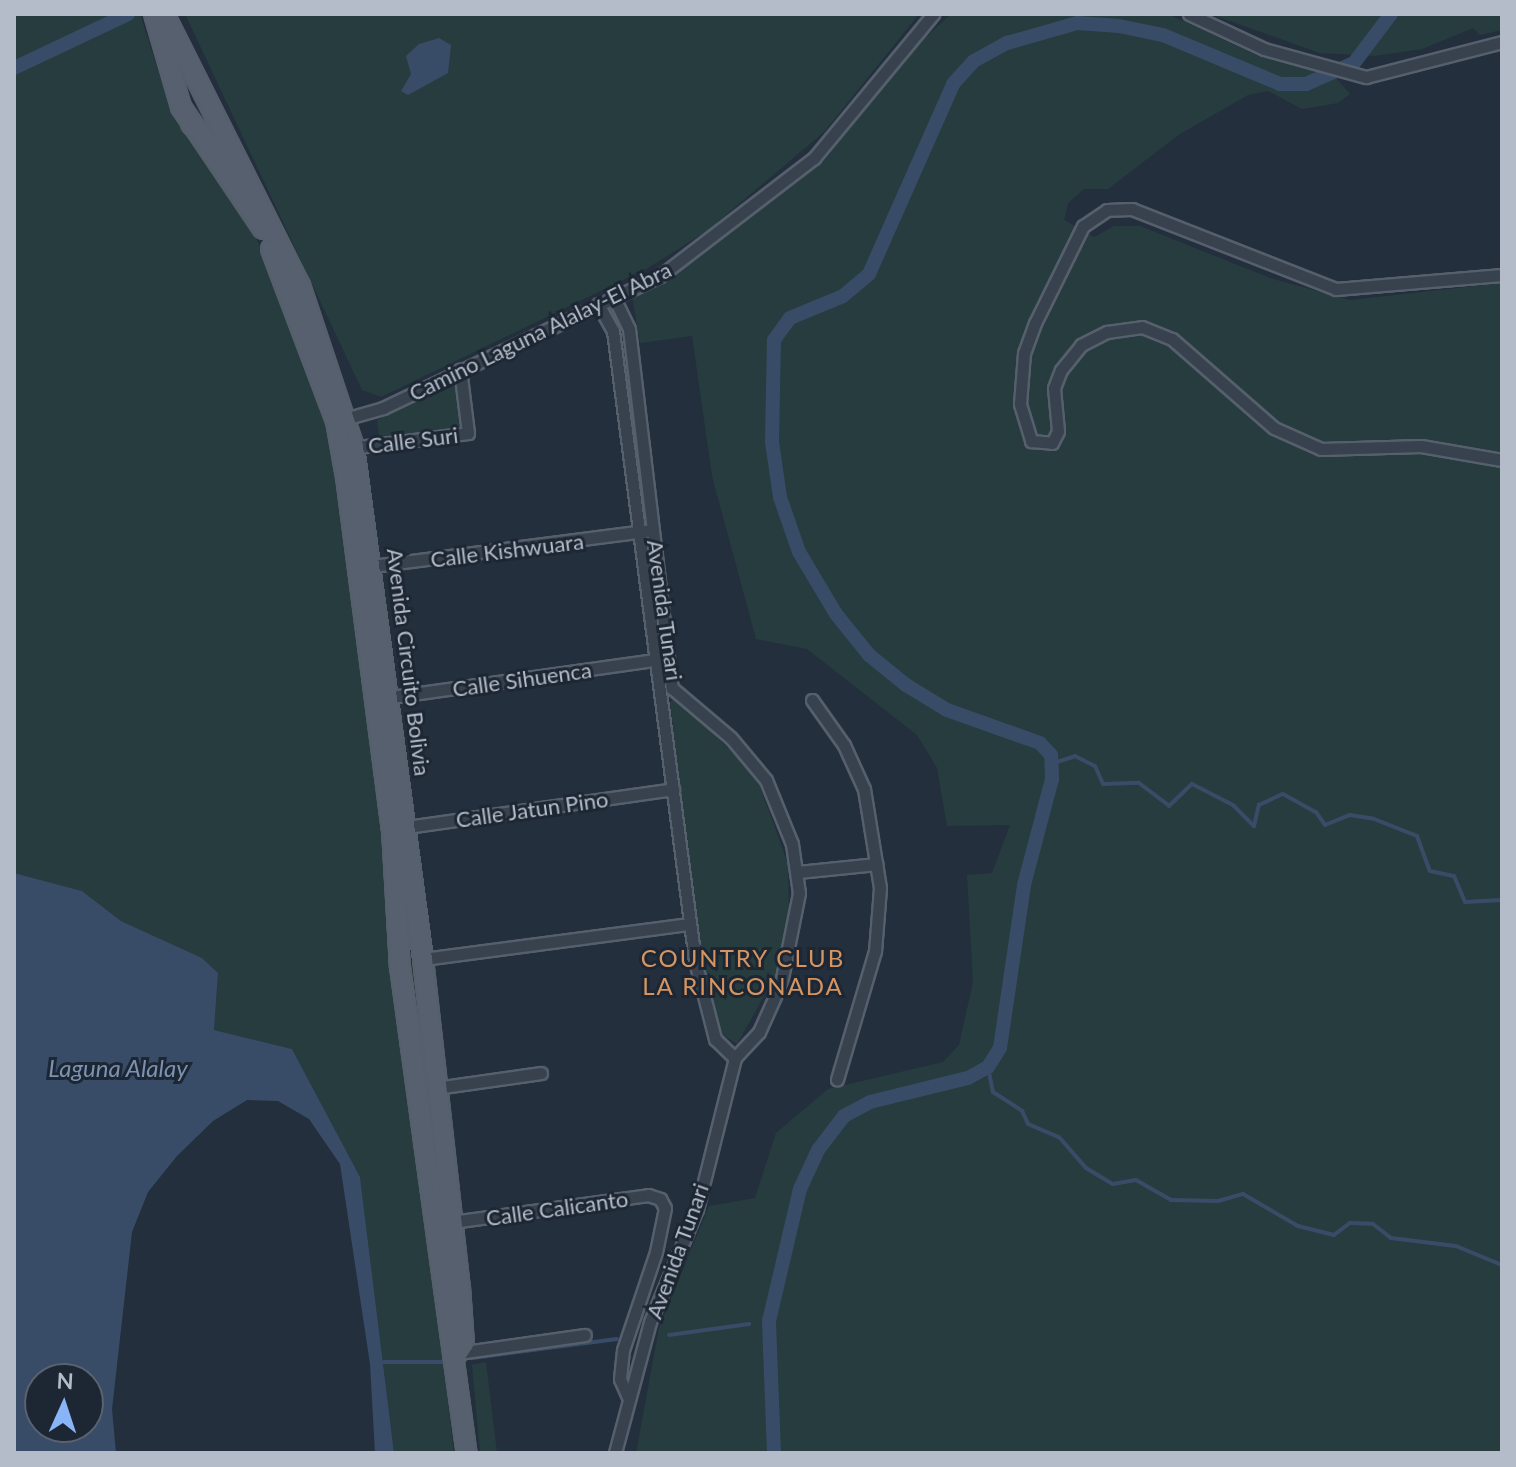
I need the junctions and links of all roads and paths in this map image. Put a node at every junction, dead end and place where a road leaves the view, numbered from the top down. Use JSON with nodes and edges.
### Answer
{"nodes":[{"id":1,"x":154,"y":14,"type":"edge"},
{"id":2,"x":164,"y":14,"type":"edge"},
{"id":3,"x":933,"y":14,"type":"edge"},
{"id":4,"x":1189,"y":14,"type":"edge"},
{"id":5,"x":1502,"y":42,"type":"edge"},
{"id":6,"x":1502,"y":275,"type":"edge"},
{"id":7,"x":614,"y":298,"type":"junction"},
{"id":8,"x":598,"y":304,"type":"junction"},
{"id":9,"x":460,"y":369,"type":"junction"},
{"id":10,"x":342,"y":420,"type":"junction"},
{"id":11,"x":348,"y":448,"type":"junction"},
{"id":12,"x":1502,"y":460,"type":"edge"},
{"id":13,"x":653,"y":530,"type":"junction"},
{"id":14,"x":638,"y":533,"type":"junction"},
{"id":15,"x":367,"y":566,"type":"junction"},
{"id":16,"x":669,"y":658,"type":"junction"},
{"id":17,"x":655,"y":660,"type":"junction"},
{"id":18,"x":672,"y":688,"type":"junction"},
{"id":19,"x":659,"y":689,"type":"junction"},
{"id":20,"x":382,"y":698,"type":"junction"},
{"id":21,"x":812,"y":700,"type":"dead end"},
{"id":22,"x":673,"y":789,"type":"junction"},
{"id":23,"x":399,"y":829,"type":"junction"},
{"id":24,"x":877,"y":864,"type":"junction"},
{"id":25,"x":798,"y":872,"type":"junction"},
{"id":26,"x":690,"y":924,"type":"junction"},
{"id":27,"x":423,"y":959,"type":"junction"},
{"id":28,"x":735,"y":1058,"type":"junction"},
{"id":29,"x":541,"y":1073,"type":"dead end"},
{"id":30,"x":837,"y":1079,"type":"dead end"},
{"id":31,"x":436,"y":1088,"type":"junction"},
{"id":32,"x":660,"y":1199,"type":"joint"},
{"id":33,"x":452,"y":1222,"type":"junction"},
{"id":34,"x":585,"y":1335,"type":"dead end"},
{"id":35,"x":458,"y":1353,"type":"junction"},
{"id":36,"x":628,"y":1397,"type":"junction"},
{"id":37,"x":467,"y":1453,"type":"edge"},
{"id":38,"x":615,"y":1453,"type":"edge"}],
"edges":[{"from":1,"to":10,"type":"main road","name":"Avenida Circuito Bolivia"},
{"from":2,"to":10,"type":"main road","name":"Avenida Circuito Bolivia"},
{"from":3,"to":7,"type":"street","name":"Camino Laguna Alalay-El Abra"},
{"from":4,"to":5,"type":"street"},
{"from":6,"to":12,"type":"street"},
{"from":7,"to":8,"type":"street","name":"Camino Laguna Alalay-El Abra"},
{"from":7,"to":13,"type":"street","name":"Avenida Tunari"},
{"from":8,"to":9,"type":"street","name":"Camino Laguna Alalay-El Abra"},
{"from":8,"to":14,"type":"street","name":"Avenida Tunari"},
{"from":9,"to":10,"type":"street","name":"Camino Laguna Alalay-El Abra"},
{"from":9,"to":11,"type":"street","name":"Calle Suri"},
{"from":10,"to":11,"type":"main road","name":"Avenida Circuito Bolivia"},
{"from":11,"to":15,"type":"main road","name":"Avenida Circuito Bolivia"},
{"from":13,"to":14,"type":"street","name":"Calle Kishwuara"},
{"from":13,"to":16,"type":"street","name":"Avenida Tunari"},
{"from":14,"to":15,"type":"street","name":"Calle Kishwuara"},
{"from":14,"to":17,"type":"street","name":"Avenida Tunari"},
{"from":15,"to":20,"type":"main road","name":"Avenida Circuito Bolivia"},
{"from":16,"to":17,"type":"street","name":"Calle Sihuenca"},
{"from":16,"to":18,"type":"street","name":"Avenida Tunari"},
{"from":17,"to":19,"type":"street","name":"Avenida Tunari"},
{"from":17,"to":20,"type":"street","name":"Calle Sihuenca"},
{"from":18,"to":19,"type":"street"},
{"from":18,"to":25,"type":"street","name":"Avenida Tunari"},
{"from":19,"to":22,"type":"street","name":"Avenida Tunari"},
{"from":20,"to":23,"type":"main road","name":"Avenida Circuito Bolivia"},
{"from":21,"to":24,"type":"street"},
{"from":22,"to":23,"type":"street","name":"Calle Jatun Pino"},
{"from":22,"to":26,"type":"street","name":"Avenida Tunari"},
{"from":23,"to":27,"type":"main road","name":"Avenida Circuito Bolivia"},
{"from":23,"to":35,"type":"main road","name":"Avenida Circuito Bolivia"},
{"from":24,"to":25,"type":"street"},
{"from":24,"to":30,"type":"street"},
{"from":25,"to":28,"type":"street","name":"Avenida Tunari"},
{"from":26,"to":27,"type":"street"},
{"from":26,"to":28,"type":"street","name":"Avenida Tunari"},
{"from":27,"to":31,"type":"main road","name":"Avenida Circuito Bolivia"},
{"from":28,"to":36,"type":"street","name":"Avenida Tunari"},
{"from":29,"to":31,"type":"street"},
{"from":31,"to":33,"type":"main road","name":"Avenida Circuito Bolivia"},
{"from":32,"to":33,"type":"street","name":"Calle Calicanto"},
{"from":32,"to":36,"type":"street","name":"Avenida Tunari"},
{"from":33,"to":35,"type":"main road","name":"Avenida Circuito Bolivia"},
{"from":34,"to":35,"type":"street"},
{"from":35,"to":37,"type":"main road","name":"Avenida Circuito Bolivia"},
{"from":36,"to":38,"type":"street","name":"Avenida Tunari"}]}
